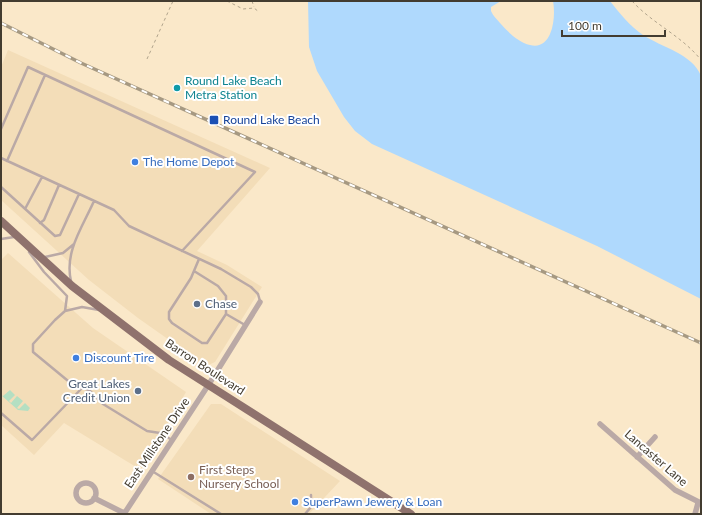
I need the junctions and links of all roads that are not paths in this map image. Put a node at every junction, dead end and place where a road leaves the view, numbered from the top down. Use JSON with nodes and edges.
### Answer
{"nodes":[{"id":1,"x":45,"y":75,"type":"junction"},
{"id":2,"x":1,"y":129,"type":"edge"},
{"id":3,"x":1,"y":158,"type":"edge"},
{"id":4,"x":6,"y":161,"type":"junction"},
{"id":5,"x":42,"y":177,"type":"junction"},
{"id":6,"x":59,"y":185,"type":"junction"},
{"id":7,"x":1,"y":187,"type":"edge"},
{"id":8,"x":79,"y":194,"type":"junction"},
{"id":9,"x":94,"y":201,"type":"junction"},
{"id":10,"x":25,"y":209,"type":"junction"},
{"id":11,"x":1,"y":221,"type":"edge"},
{"id":12,"x":40,"y":223,"type":"junction"},
{"id":13,"x":18,"y":237,"type":"junction"},
{"id":14,"x":1,"y":239,"type":"edge"},
{"id":15,"x":74,"y":244,"type":"junction"},
{"id":16,"x":182,"y":251,"type":"junction"},
{"id":17,"x":40,"y":257,"type":"junction"},
{"id":18,"x":199,"y":259,"type":"junction"},
{"id":19,"x":194,"y":271,"type":"junction"},
{"id":20,"x":72,"y":286,"type":"junction"},
{"id":21,"x":260,"y":302,"type":"joint"},
{"id":22,"x":65,"y":311,"type":"junction"},
{"id":23,"x":102,"y":311,"type":"junction"},
{"id":24,"x":226,"y":314,"type":"junction"},
{"id":25,"x":245,"y":325,"type":"junction"},
{"id":26,"x":209,"y":384,"type":"junction"},
{"id":27,"x":82,"y":388,"type":"junction"},
{"id":28,"x":1,"y":413,"type":"edge"},
{"id":29,"x":600,"y":424,"type":"dead end"},
{"id":30,"x":655,"y":437,"type":"dead end"},
{"id":31,"x":172,"y":440,"type":"junction"},
{"id":32,"x":638,"y":457,"type":"junction"},
{"id":33,"x":152,"y":471,"type":"junction"},
{"id":34,"x":311,"y":495,"type":"dead end"},
{"id":35,"x":94,"y":498,"type":"dead end"},
{"id":36,"x":700,"y":503,"type":"edge"},
{"id":37,"x":124,"y":514,"type":"edge"},
{"id":38,"x":221,"y":514,"type":"edge"},
{"id":39,"x":305,"y":514,"type":"edge"},
{"id":40,"x":411,"y":514,"type":"edge"},
{"id":41,"x":695,"y":514,"type":"edge"}],
"edges":[{"from":1,"to":2,"type":"lane"},
{"from":1,"to":4,"type":"lane"},
{"from":1,"to":16,"type":"lane"},
{"from":3,"to":4,"type":"lane"},
{"from":4,"to":5,"type":"lane"},
{"from":5,"to":6,"type":"lane"},
{"from":5,"to":10,"type":"lane"},
{"from":6,"to":8,"type":"lane"},
{"from":6,"to":12,"type":"lane"},
{"from":7,"to":10,"type":"lane"},
{"from":8,"to":9,"type":"lane"},
{"from":8,"to":12,"type":"lane"},
{"from":9,"to":15,"type":"lane"},
{"from":9,"to":16,"type":"lane"},
{"from":10,"to":12,"type":"lane"},
{"from":11,"to":13,"type":"main road","name":"Barron Boulevard"},
{"from":13,"to":14,"type":"lane"},
{"from":13,"to":17,"type":"main road","name":"Barron Boulevard"},
{"from":13,"to":22,"type":"lane"},
{"from":15,"to":17,"type":"lane"},
{"from":15,"to":20,"type":"lane"},
{"from":16,"to":18,"type":"lane"},
{"from":17,"to":20,"type":"main road","name":"Barron Boulevard"},
{"from":18,"to":19,"type":"lane"},
{"from":18,"to":21,"type":"lane"},
{"from":19,"to":24,"type":"lane"},
{"from":19,"to":24,"type":"lane"},
{"from":20,"to":23,"type":"main road","name":"Barron Boulevard"},
{"from":21,"to":25,"type":"street","name":"East Millstone Drive"},
{"from":22,"to":23,"type":"lane"},
{"from":22,"to":27,"type":"lane"},
{"from":23,"to":26,"type":"main road","name":"Barron Boulevard"},
{"from":24,"to":25,"type":"lane"},
{"from":25,"to":26,"type":"street","name":"East Millstone Drive"},
{"from":26,"to":31,"type":"street","name":"East Millstone Drive"},
{"from":26,"to":40,"type":"main road","name":"Barron Boulevard"},
{"from":27,"to":28,"type":"lane"},
{"from":27,"to":31,"type":"lane"},
{"from":29,"to":32,"type":"street","name":"Lancaster Lane"},
{"from":30,"to":32,"type":"street"},
{"from":31,"to":33,"type":"street","name":"East Millstone Drive"},
{"from":32,"to":36,"type":"street","name":"Lancaster Lane"},
{"from":33,"to":37,"type":"street","name":"East Millstone Drive"},
{"from":33,"to":38,"type":"lane"},
{"from":34,"to":39,"type":"lane"},
{"from":35,"to":37,"type":"street"},
{"from":36,"to":41,"type":"street"}]}
